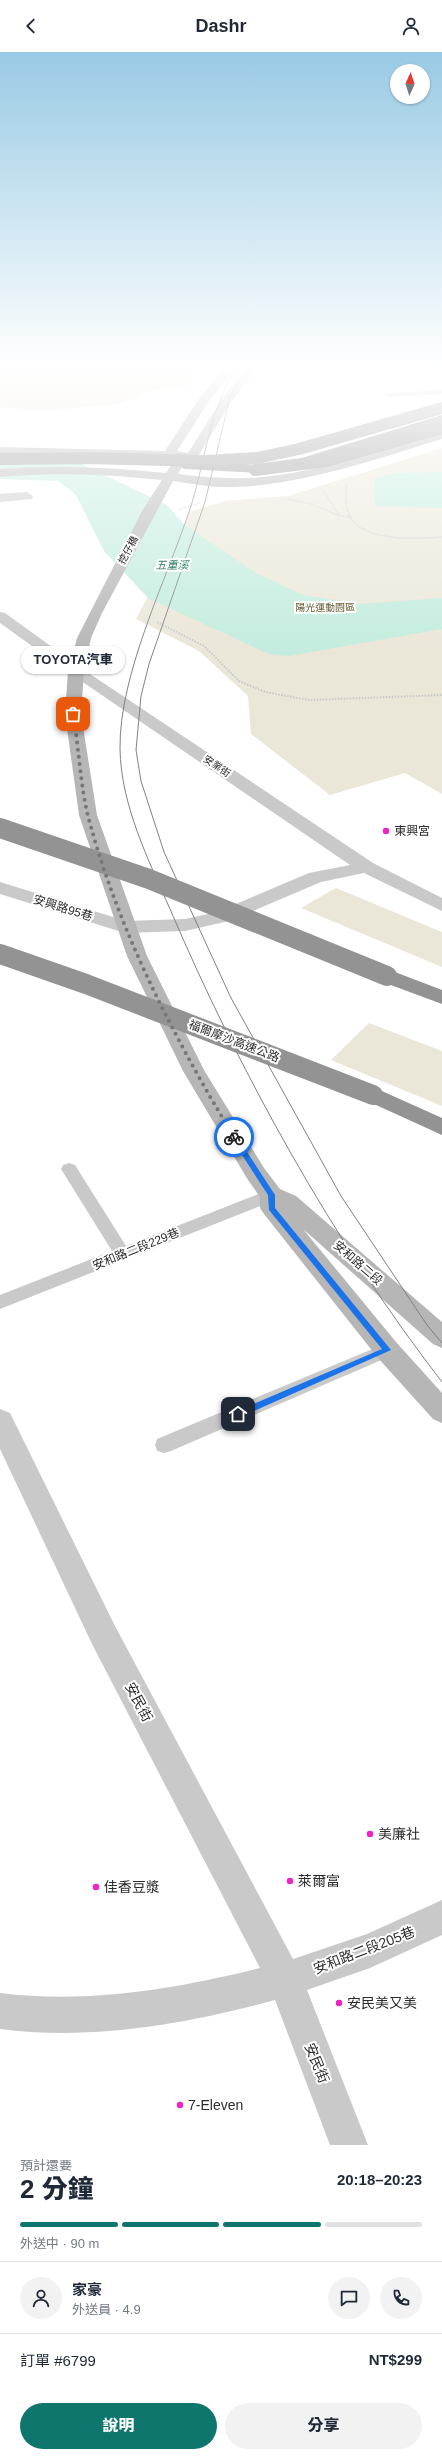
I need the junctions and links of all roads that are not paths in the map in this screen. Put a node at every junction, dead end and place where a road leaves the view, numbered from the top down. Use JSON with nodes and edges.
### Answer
{"nodes":[{"id":1,"x":107,"y":462,"type":"edge"},
{"id":2,"x":127,"y":462,"type":"edge"},
{"id":3,"x":175,"y":462,"type":"edge"},
{"id":4,"x":183,"y":462,"type":"edge"},
{"id":5,"x":304,"y":462,"type":"edge"},
{"id":6,"x":317,"y":462,"type":"edge"},
{"id":7,"x":323,"y":462,"type":"edge"},
{"id":8,"x":351,"y":462,"type":"edge"},
{"id":9,"x":352,"y":462,"type":"edge"},
{"id":10,"x":0,"y":465,"type":"edge"},
{"id":11,"x":177,"y":465,"type":"junction"},
{"id":12,"x":103,"y":472,"type":"junction"},
{"id":13,"x":0,"y":473,"type":"edge"},
{"id":14,"x":123,"y":473,"type":"junction"},
{"id":15,"x":256,"y":480,"type":"junction"},
{"id":16,"x":167,"y":481,"type":"junction"},
{"id":17,"x":27,"y":496,"type":"dead end"},
{"id":18,"x":0,"y":498,"type":"edge"},
{"id":19,"x":95,"y":613,"type":"joint"},
{"id":20,"x":0,"y":616,"type":"edge"},
{"id":21,"x":76,"y":671,"type":"junction"},
{"id":22,"x":0,"y":828,"type":"edge"},
{"id":23,"x":366,"y":867,"type":"junction"},
{"id":24,"x":0,"y":888,"type":"edge"},
{"id":25,"x":442,"y":904,"type":"edge"},
{"id":26,"x":125,"y":927,"type":"junction"},
{"id":27,"x":0,"y":954,"type":"edge"},
{"id":28,"x":442,"y":997,"type":"edge"},
{"id":29,"x":442,"y":1127,"type":"edge"},
{"id":30,"x":69,"y":1169,"type":"dead end"},
{"id":31,"x":272,"y":1195,"type":"junction"},
{"id":32,"x":123,"y":1255,"type":"junction"},
{"id":33,"x":0,"y":1302,"type":"edge"},
{"id":34,"x":442,"y":1337,"type":"edge"},
{"id":35,"x":387,"y":1350,"type":"junction"},
{"id":36,"x":442,"y":1411,"type":"edge"},
{"id":37,"x":0,"y":1421,"type":"edge"},
{"id":38,"x":164,"y":1445,"type":"dead end"},
{"id":39,"x":442,"y":1917,"type":"edge"},
{"id":40,"x":285,"y":1980,"type":"junction"},
{"id":41,"x":0,"y":2010,"type":"edge"},
{"id":42,"x":349,"y":2145,"type":"edge"}],
"edges":[{"from":1,"to":12,"type":"main road"},
{"from":2,"to":14,"type":"main road"},
{"from":3,"to":11,"type":"main road"},
{"from":4,"to":11,"type":"main road"},
{"from":5,"to":11,"type":"highway"},
{"from":6,"to":15,"type":"highway","bridge":true},
{"from":7,"to":10,"type":"highway","bridge":true},
{"from":8,"to":15,"type":"main road"},
{"from":9,"to":16,"type":"main road"},
{"from":11,"to":16,"type":"main road","name":"挖仔橋"},
{"from":12,"to":13,"type":"main road"},
{"from":12,"to":14,"type":"main road"},
{"from":14,"to":16,"type":"main road"},
{"from":15,"to":16,"type":"main road"},
{"from":16,"to":19,"type":"main road","name":"挖仔橋"},
{"from":17,"to":18,"type":"street"},
{"from":19,"to":21,"type":"main road","name":"安和路二段"},
{"from":20,"to":21,"type":"street","name":"安業街"},
{"from":21,"to":23,"type":"street","name":"安業街"},
{"from":21,"to":26,"type":"main road","name":"安和路二段"},
{"from":22,"to":28,"type":"highway","bridge":true},
{"from":23,"to":25,"type":"street","name":"安業街"},
{"from":23,"to":26,"type":"street"},
{"from":24,"to":26,"type":"street","name":"安興路95巷"},
{"from":26,"to":31,"type":"main road","name":"安和路二段"},
{"from":27,"to":29,"type":"highway","name":"福爾摩沙高速公路","bridge":true},
{"from":30,"to":32,"type":"lane"},
{"from":31,"to":32,"type":"lane","name":"安和路二段229巷"},
{"from":31,"to":34,"type":"main road","name":"安和路二段"},
{"from":31,"to":35,"type":"main road","name":"安和路二段"},
{"from":32,"to":33,"type":"lane","name":"安和路二段229巷"},
{"from":35,"to":36,"type":"main road","name":"安和路二段"},
{"from":35,"to":38,"type":"lane"},
{"from":37,"to":40,"type":"street","name":"安民街"},
{"from":39,"to":40,"type":"street","name":"安和路二段205巷"},
{"from":40,"to":41,"type":"street"},
{"from":40,"to":42,"type":"street","name":"安民街"}]}
